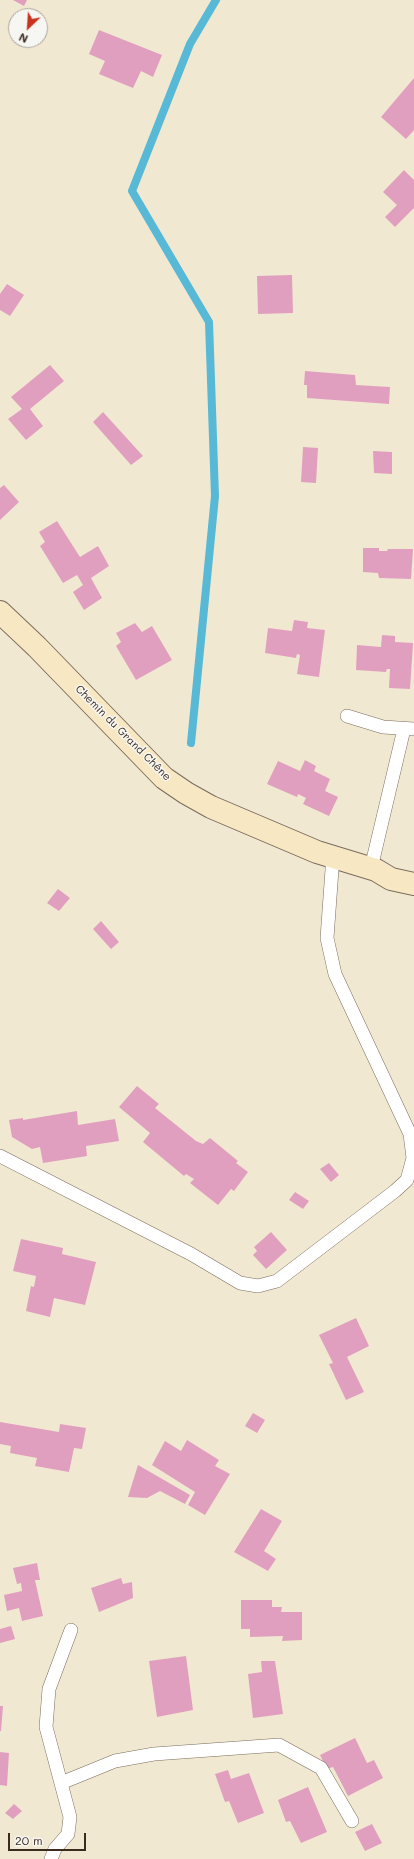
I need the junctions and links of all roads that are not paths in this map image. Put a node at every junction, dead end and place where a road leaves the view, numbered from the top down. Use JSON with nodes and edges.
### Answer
{"nodes":[{"id":1,"x":0,"y":612,"type":"edge"},
{"id":2,"x":347,"y":716,"type":"dead end"},
{"id":3,"x":409,"y":729,"type":"edge"},
{"id":4,"x":333,"y":856,"type":"junction"},
{"id":5,"x":374,"y":869,"type":"junction"},
{"id":6,"x":414,"y":872,"type":"edge"},
{"id":7,"x":414,"y":884,"type":"edge"},
{"id":8,"x":0,"y":1156,"type":"edge"},
{"id":9,"x":71,"y":1630,"type":"dead end"},
{"id":10,"x":60,"y":1783,"type":"junction"},
{"id":11,"x":352,"y":1821,"type":"dead end"},
{"id":12,"x":51,"y":1859,"type":"edge"}],
"edges":[{"from":1,"to":4,"type":"main road","name":"Chemin du Grand Chêne"},
{"from":2,"to":3,"type":"lane"},
{"from":3,"to":5,"type":"lane"},
{"from":4,"to":5,"type":"main road","name":"Chemin du Grand Chêne"},
{"from":4,"to":8,"type":"lane"},
{"from":5,"to":6,"type":"main road","name":"Chemin du Grand Chêne"},
{"from":5,"to":7,"type":"main road","name":"Chemin du Grand Chêne"},
{"from":9,"to":10,"type":"lane"},
{"from":10,"to":11,"type":"lane"},
{"from":10,"to":12,"type":"lane"}]}
